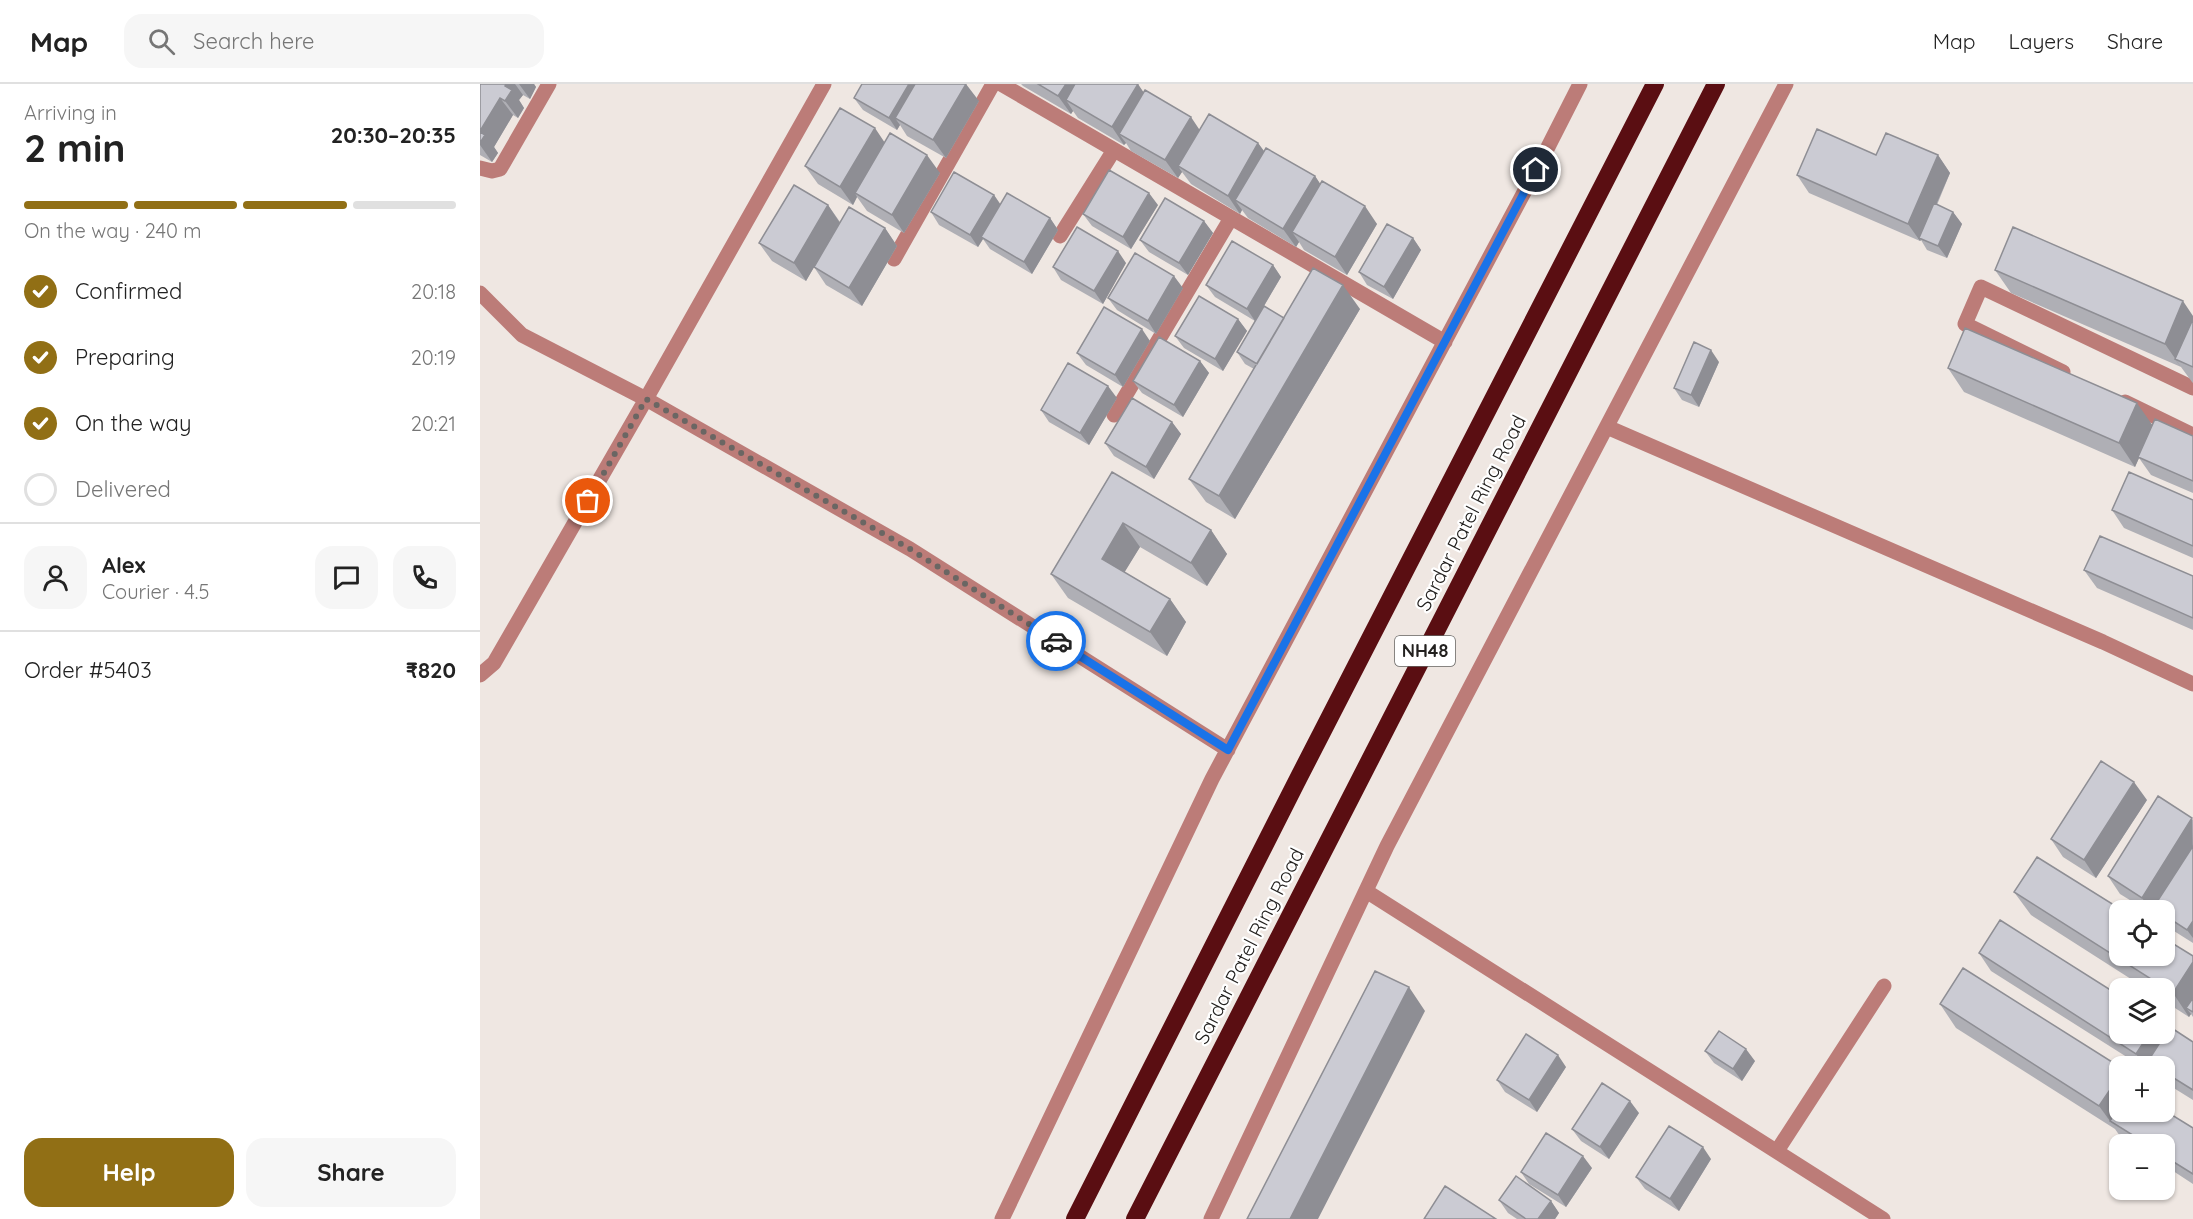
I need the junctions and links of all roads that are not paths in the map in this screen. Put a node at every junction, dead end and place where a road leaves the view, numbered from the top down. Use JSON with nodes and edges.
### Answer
{"nodes":[{"id":1,"x":549,"y":84,"type":"edge"},
{"id":2,"x":824,"y":84,"type":"edge"},
{"id":3,"x":993,"y":84,"type":"edge"},
{"id":4,"x":1001,"y":84,"type":"edge"},
{"id":5,"x":1580,"y":84,"type":"edge"},
{"id":6,"x":1655,"y":84,"type":"edge"},
{"id":7,"x":1716,"y":84,"type":"edge"},
{"id":8,"x":1786,"y":84,"type":"edge"},
{"id":9,"x":1114,"y":150,"type":"junction"},
{"id":10,"x":480,"y":168,"type":"edge"},
{"id":11,"x":1231,"y":218,"type":"junction"},
{"id":12,"x":1060,"y":236,"type":"dead end"},
{"id":13,"x":894,"y":259,"type":"dead end"},
{"id":14,"x":480,"y":293,"type":"edge"},
{"id":15,"x":1445,"y":342,"type":"junction"},
{"id":16,"x":2079,"y":379,"type":"edge"},
{"id":17,"x":2193,"y":388,"type":"edge"},
{"id":18,"x":2110,"y":394,"type":"edge"},
{"id":19,"x":646,"y":399,"type":"junction"},
{"id":20,"x":1114,"y":415,"type":"dead end"},
{"id":21,"x":1607,"y":427,"type":"junction"},
{"id":22,"x":2193,"y":435,"type":"edge"},
{"id":23,"x":480,"y":675,"type":"edge"},
{"id":24,"x":2193,"y":684,"type":"edge"},
{"id":25,"x":1228,"y":750,"type":"junction"},
{"id":26,"x":1366,"y":891,"type":"junction"},
{"id":27,"x":1884,"y":986,"type":"dead end"},
{"id":28,"x":1777,"y":1151,"type":"junction"},
{"id":29,"x":1002,"y":1219,"type":"edge"},
{"id":30,"x":1075,"y":1219,"type":"edge"},
{"id":31,"x":1135,"y":1219,"type":"edge"},
{"id":32,"x":1211,"y":1219,"type":"edge"},
{"id":33,"x":1883,"y":1219,"type":"edge"}],
"edges":[{"from":1,"to":10,"type":"street"},
{"from":2,"to":19,"type":"street"},
{"from":3,"to":13,"type":"street"},
{"from":4,"to":9,"type":"street"},
{"from":5,"to":15,"type":"street"},
{"from":6,"to":30,"type":"highway","name":"Sardar Patel Ring Road","number":"NH48"},
{"from":7,"to":31,"type":"highway","name":"Sardar Patel Ring Road","number":"NH48"},
{"from":8,"to":21,"type":"street"},
{"from":9,"to":11,"type":"street"},
{"from":9,"to":12,"type":"street"},
{"from":11,"to":15,"type":"street"},
{"from":11,"to":20,"type":"street"},
{"from":14,"to":19,"type":"street"},
{"from":15,"to":25,"type":"street"},
{"from":16,"to":17,"type":"street"},
{"from":18,"to":22,"type":"street"},
{"from":19,"to":23,"type":"street"},
{"from":19,"to":25,"type":"street"},
{"from":21,"to":24,"type":"street"},
{"from":21,"to":26,"type":"street"},
{"from":25,"to":29,"type":"street"},
{"from":26,"to":28,"type":"street"},
{"from":26,"to":32,"type":"street"},
{"from":27,"to":28,"type":"street"},
{"from":28,"to":33,"type":"street"}]}
